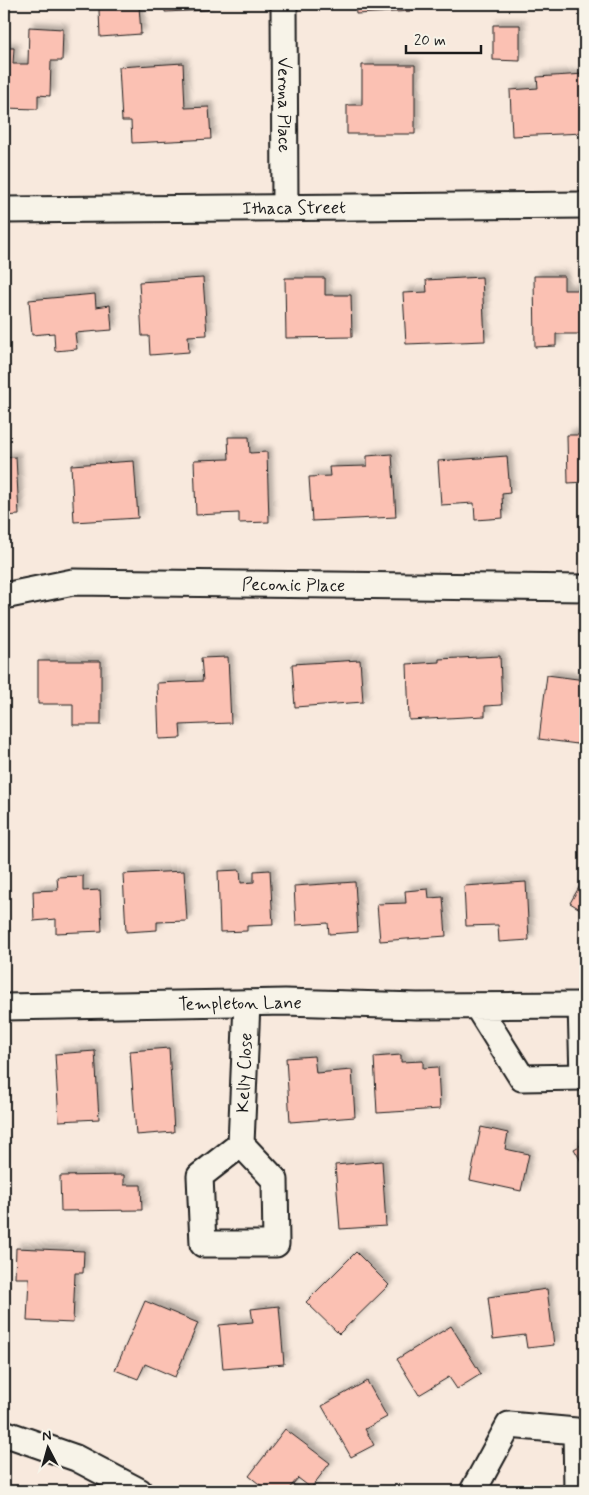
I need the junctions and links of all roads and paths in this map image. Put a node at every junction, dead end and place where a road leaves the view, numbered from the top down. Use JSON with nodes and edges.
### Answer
{"nodes":[{"id":1,"x":284,"y":4,"type":"edge"},
{"id":2,"x":585,"y":205,"type":"edge"},
{"id":3,"x":285,"y":206,"type":"junction"},
{"id":4,"x":4,"y":210,"type":"edge"},
{"id":5,"x":585,"y":588,"type":"edge"},
{"id":6,"x":4,"y":596,"type":"edge"},
{"id":7,"x":247,"y":1003,"type":"junction"},
{"id":8,"x":4,"y":1006,"type":"edge"},
{"id":9,"x":477,"y":1006,"type":"junction"},
{"id":10,"x":241,"y":1144,"type":"dead end"},
{"id":11,"x":4,"y":1433,"type":"edge"},
{"id":12,"x":139,"y":1491,"type":"edge"},
{"id":13,"x":473,"y":1491,"type":"edge"},
{"id":14,"x":577,"y":1491,"type":"edge"}],
"edges":[{"from":1,"to":3,"type":"street","name":"Verona Place"},
{"from":2,"to":3,"type":"street","name":"Ithaca Street"},
{"from":3,"to":4,"type":"street","name":"Ithaca Street"},
{"from":5,"to":6,"type":"street","name":"Peconic Place"},
{"from":7,"to":8,"type":"street","name":"Templeton Lane"},
{"from":7,"to":9,"type":"street","name":"Templeton Lane"},
{"from":7,"to":10,"type":"street","name":"Kelly Close"},
{"from":9,"to":9,"type":"street","name":"Templeton Lane"},
{"from":11,"to":12,"type":"street"},
{"from":13,"to":14,"type":"street"}]}
